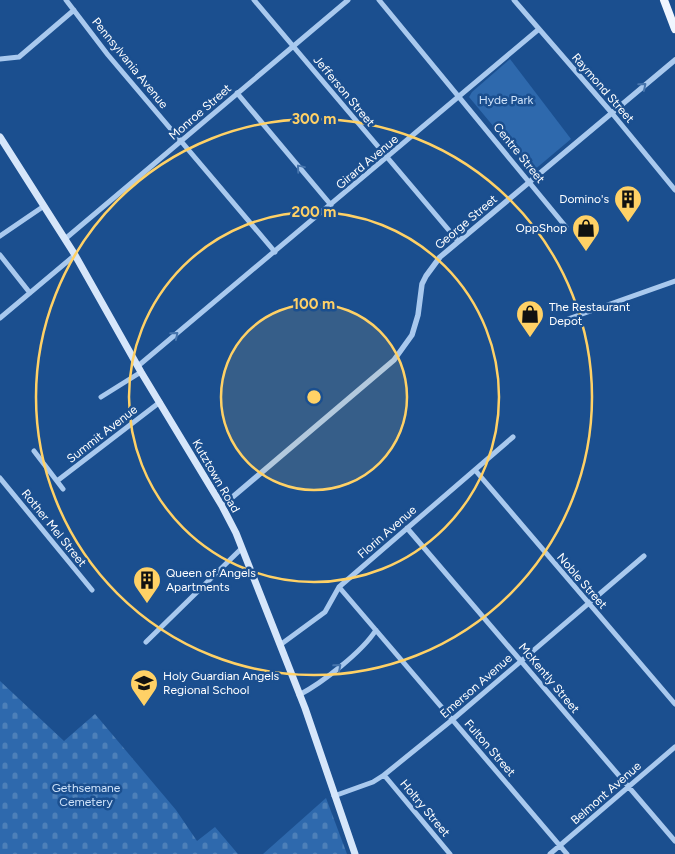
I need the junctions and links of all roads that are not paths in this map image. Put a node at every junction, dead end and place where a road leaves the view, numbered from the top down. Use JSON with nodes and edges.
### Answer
{"nodes":[{"id":1,"x":66,"y":0,"type":"edge"},
{"id":2,"x":254,"y":0,"type":"edge"},
{"id":3,"x":348,"y":0,"type":"edge"},
{"id":4,"x":380,"y":0,"type":"edge"},
{"id":5,"x":514,"y":0,"type":"edge"},
{"id":6,"x":664,"y":0,"type":"edge"},
{"id":7,"x":74,"y":10,"type":"junction"},
{"id":8,"x":539,"y":29,"type":"junction"},
{"id":9,"x":675,"y":29,"type":"edge"},
{"id":10,"x":293,"y":46,"type":"junction"},
{"id":11,"x":0,"y":59,"type":"edge"},
{"id":12,"x":675,"y":60,"type":"edge"},
{"id":13,"x":237,"y":93,"type":"junction"},
{"id":14,"x":460,"y":97,"type":"junction"},
{"id":15,"x":611,"y":112,"type":"junction"},
{"id":16,"x":0,"y":137,"type":"edge"},
{"id":17,"x":181,"y":141,"type":"junction"},
{"id":18,"x":388,"y":157,"type":"junction"},
{"id":19,"x":529,"y":182,"type":"junction"},
{"id":20,"x":675,"y":190,"type":"edge"},
{"id":21,"x":331,"y":205,"type":"junction"},
{"id":22,"x":44,"y":206,"type":"junction"},
{"id":23,"x":566,"y":227,"type":"dead end"},
{"id":24,"x":0,"y":236,"type":"edge"},
{"id":25,"x":65,"y":239,"type":"junction"},
{"id":26,"x":458,"y":241,"type":"junction"},
{"id":27,"x":275,"y":252,"type":"junction"},
{"id":28,"x":0,"y":255,"type":"edge"},
{"id":29,"x":75,"y":255,"type":"junction"},
{"id":30,"x":675,"y":281,"type":"edge"},
{"id":31,"x":30,"y":293,"type":"junction"},
{"id":32,"x":0,"y":318,"type":"edge"},
{"id":33,"x":568,"y":320,"type":"dead end"},
{"id":34,"x":140,"y":369,"type":"junction"},
{"id":35,"x":101,"y":397,"type":"dead end"},
{"id":36,"x":160,"y":402,"type":"junction"},
{"id":37,"x":513,"y":437,"type":"dead end"},
{"id":38,"x":34,"y":450,"type":"dead end"},
{"id":39,"x":475,"y":470,"type":"junction"},
{"id":40,"x":0,"y":478,"type":"edge"},
{"id":41,"x":57,"y":481,"type":"junction"},
{"id":42,"x":63,"y":489,"type":"dead end"},
{"id":43,"x":222,"y":506,"type":"junction"},
{"id":44,"x":407,"y":528,"type":"junction"},
{"id":45,"x":242,"y":548,"type":"junction"},
{"id":46,"x":644,"y":556,"type":"dead end"},
{"id":47,"x":339,"y":587,"type":"junction"},
{"id":48,"x":92,"y":590,"type":"dead end"},
{"id":49,"x":588,"y":602,"type":"junction"},
{"id":50,"x":376,"y":630,"type":"junction"},
{"id":51,"x":146,"y":642,"type":"dead end"},
{"id":52,"x":280,"y":645,"type":"junction"},
{"id":53,"x":521,"y":660,"type":"junction"},
{"id":54,"x":299,"y":695,"type":"junction"},
{"id":55,"x":675,"y":704,"type":"edge"},
{"id":56,"x":452,"y":720,"type":"junction"},
{"id":57,"x":675,"y":747,"type":"edge"},
{"id":58,"x":384,"y":775,"type":"junction"},
{"id":59,"x":628,"y":787,"type":"junction"},
{"id":60,"x":334,"y":796,"type":"junction"},
{"id":61,"x":675,"y":840,"type":"edge"},
{"id":62,"x":560,"y":846,"type":"junction"},
{"id":63,"x":355,"y":854,"type":"edge"},
{"id":64,"x":450,"y":854,"type":"edge"},
{"id":65,"x":550,"y":854,"type":"edge"},
{"id":66,"x":567,"y":854,"type":"edge"}],
"edges":[{"from":1,"to":7,"type":"street","name":"Pennsylvania Avenue"},
{"from":2,"to":10,"type":"street","name":"Jefferson Street"},
{"from":3,"to":10,"type":"street","name":"Monroe Street"},
{"from":4,"to":14,"type":"street","name":"Centre Street"},
{"from":5,"to":8,"type":"street","name":"Raymond Street"},
{"from":6,"to":9,"type":"main road"},
{"from":7,"to":11,"type":"street"},
{"from":7,"to":17,"type":"street","name":"Pennsylvania Avenue"},
{"from":8,"to":14,"type":"street","name":"Girard Avenue"},
{"from":8,"to":15,"type":"street","name":"Raymond Street"},
{"from":10,"to":13,"type":"street","name":"Monroe Street"},
{"from":10,"to":18,"type":"street","name":"Jefferson Street"},
{"from":15,"to":12,"type":"street","name":"George Street","one_way":true},
{"from":13,"to":17,"type":"street","name":"Monroe Street"},
{"from":21,"to":13,"type":"street","one_way":true},
{"from":14,"to":18,"type":"street","name":"Girard Avenue"},
{"from":14,"to":19,"type":"street","name":"Centre Street"},
{"from":15,"to":19,"type":"street","name":"George Street"},
{"from":15,"to":20,"type":"street","name":"Raymond Street"},
{"from":16,"to":22,"type":"main road","name":"Kutztown Road"},
{"from":17,"to":25,"type":"street","name":"Monroe Street"},
{"from":17,"to":27,"type":"street","name":"Pennsylvania Avenue"},
{"from":18,"to":21,"type":"street","name":"Girard Avenue"},
{"from":18,"to":26,"type":"street","name":"Jefferson Street"},
{"from":19,"to":23,"type":"street","name":"Centre Street"},
{"from":19,"to":26,"type":"street","name":"George Street"},
{"from":21,"to":27,"type":"street","name":"Girard Avenue"},
{"from":22,"to":24,"type":"street"},
{"from":22,"to":25,"type":"main road","name":"Kutztown Road"},
{"from":25,"to":29,"type":"main road","name":"Kutztown Road"},
{"from":26,"to":43,"type":"street","name":"George Street"},
{"from":34,"to":27,"type":"street","name":"Girard Avenue","one_way":true},
{"from":28,"to":31,"type":"street"},
{"from":29,"to":31,"type":"street"},
{"from":29,"to":34,"type":"main road","name":"Kutztown Road"},
{"from":30,"to":33,"type":"street"},
{"from":31,"to":32,"type":"street"},
{"from":34,"to":35,"type":"street","name":"Girard Avenue"},
{"from":34,"to":36,"type":"main road","name":"Kutztown Road"},
{"from":36,"to":41,"type":"street","name":"Summit Avenue"},
{"from":36,"to":43,"type":"main road","name":"Kutztown Road"},
{"from":37,"to":39,"type":"street","name":"Florin Avenue"},
{"from":38,"to":41,"type":"street"},
{"from":39,"to":44,"type":"street","name":"Florin Avenue"},
{"from":39,"to":49,"type":"street","name":"Noble Street"},
{"from":40,"to":48,"type":"street","name":"Rother Mel Street"},
{"from":41,"to":42,"type":"street"},
{"from":43,"to":45,"type":"main road","name":"Kutztown Road"},
{"from":44,"to":47,"type":"street","name":"Florin Avenue"},
{"from":44,"to":53,"type":"street","name":"McKently Street"},
{"from":45,"to":51,"type":"street"},
{"from":45,"to":52,"type":"main road","name":"Kutztown Road"},
{"from":46,"to":49,"type":"street","name":"Emerson Avenue"},
{"from":47,"to":50,"type":"street","name":"Fulton Street"},
{"from":47,"to":52,"type":"street","name":"Florin Avenue"},
{"from":49,"to":53,"type":"street","name":"Emerson Avenue"},
{"from":49,"to":55,"type":"street","name":"Noble Street"},
{"from":54,"to":50,"type":"street","one_way":true},
{"from":50,"to":56,"type":"street","name":"Fulton Street"},
{"from":52,"to":54,"type":"main road","name":"Kutztown Road"},
{"from":53,"to":56,"type":"street","name":"Emerson Avenue"},
{"from":53,"to":59,"type":"street","name":"McKently Street"},
{"from":54,"to":60,"type":"main road","name":"Kutztown Road"},
{"from":56,"to":58,"type":"street","name":"Emerson Avenue"},
{"from":56,"to":62,"type":"street","name":"Fulton Street"},
{"from":57,"to":59,"type":"street","name":"Belmont Avenue"},
{"from":58,"to":60,"type":"street","name":"Emerson Avenue"},
{"from":58,"to":64,"type":"street","name":"Holtry Street"},
{"from":59,"to":61,"type":"street","name":"McKently Street"},
{"from":59,"to":62,"type":"street","name":"Belmont Avenue"},
{"from":60,"to":63,"type":"main road","name":"Kutztown Road"},
{"from":62,"to":65,"type":"street","name":"Belmont Avenue"},
{"from":62,"to":66,"type":"street","name":"Fulton Street"}]}
